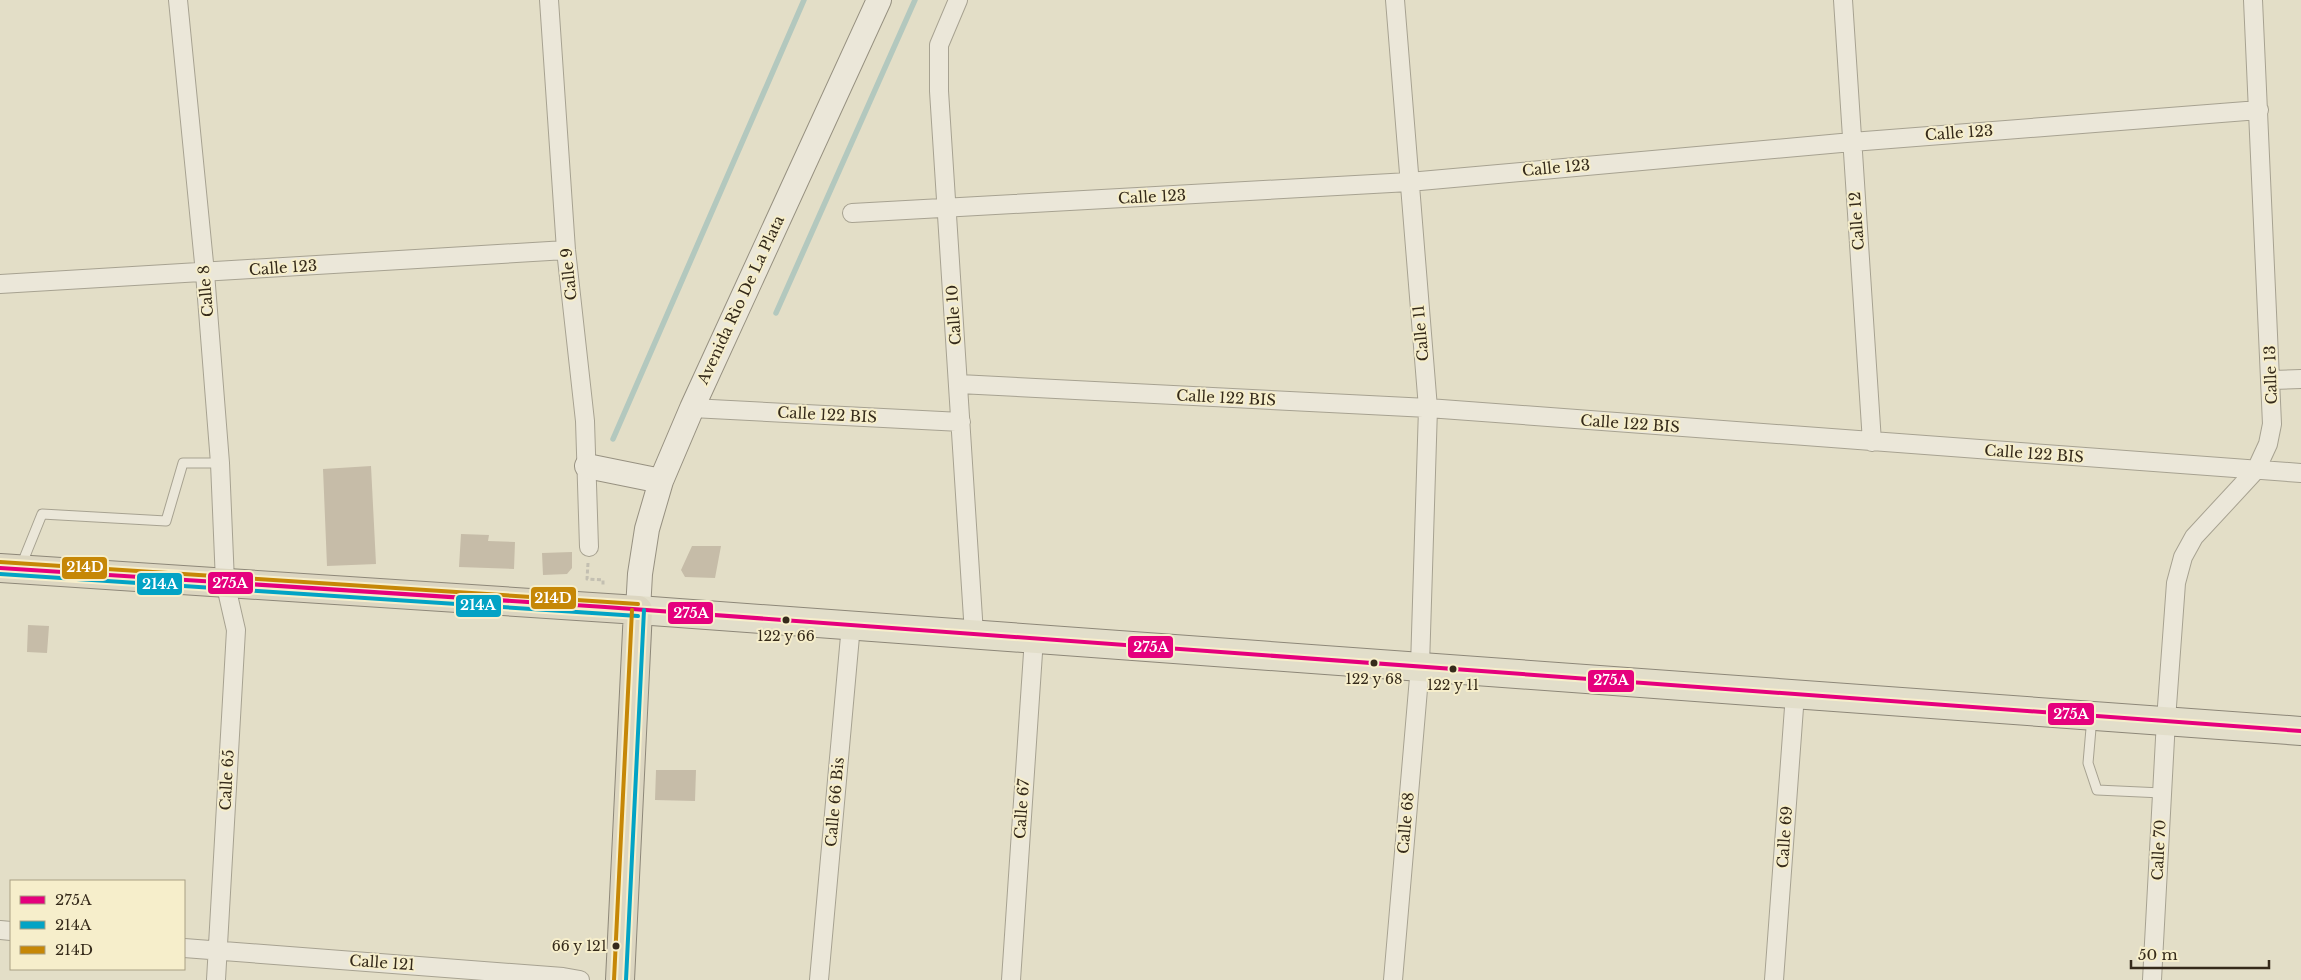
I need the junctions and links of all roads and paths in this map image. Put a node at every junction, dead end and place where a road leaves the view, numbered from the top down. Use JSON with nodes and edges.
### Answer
{"nodes":[{"id":1,"x":178,"y":0,"type":"edge"},
{"id":2,"x":549,"y":0,"type":"edge"},
{"id":3,"x":878,"y":0,"type":"edge"},
{"id":4,"x":958,"y":0,"type":"edge"},
{"id":5,"x":1395,"y":0,"type":"edge"},
{"id":6,"x":1842,"y":0,"type":"edge"},
{"id":7,"x":2253,"y":0,"type":"edge"},
{"id":8,"x":2258,"y":110,"type":"junction"},
{"id":9,"x":1852,"y":142,"type":"junction"},
{"id":10,"x":1409,"y":182,"type":"junction"},
{"id":11,"x":946,"y":209,"type":"junction"},
{"id":12,"x":852,"y":213,"type":"dead end"},
{"id":13,"x":566,"y":250,"type":"junction"},
{"id":14,"x":205,"y":273,"type":"junction"},
{"id":15,"x":0,"y":284,"type":"edge"},
{"id":16,"x":2301,"y":379,"type":"edge"},
{"id":17,"x":2272,"y":380,"type":"junction"},
{"id":18,"x":959,"y":384,"type":"junction"},
{"id":19,"x":692,"y":408,"type":"junction"},
{"id":20,"x":1428,"y":408,"type":"junction"},
{"id":21,"x":961,"y":422,"type":"junction"},
{"id":22,"x":1872,"y":442,"type":"junction"},
{"id":23,"x":220,"y":463,"type":"junction"},
{"id":24,"x":587,"y":466,"type":"junction"},
{"id":25,"x":2256,"y":470,"type":"junction"},
{"id":26,"x":2301,"y":473,"type":"edge"},
{"id":27,"x":661,"y":481,"type":"junction"},
{"id":28,"x":589,"y":547,"type":"joint"},
{"id":29,"x":10,"y":569,"type":"edge"},
{"id":30,"x":225,"y":582,"type":"junction"},
{"id":31,"x":605,"y":607,"type":"junction"},
{"id":32,"x":638,"y":610,"type":"junction"},
{"id":33,"x":851,"y":625,"type":"junction"},
{"id":34,"x":974,"y":634,"type":"junction"},
{"id":35,"x":1034,"y":638,"type":"junction"},
{"id":36,"x":1420,"y":666,"type":"junction"},
{"id":37,"x":1795,"y":694,"type":"junction"},
{"id":38,"x":2093,"y":715,"type":"junction"},
{"id":39,"x":2166,"y":720,"type":"junction"},
{"id":40,"x":2301,"y":731,"type":"edge"},
{"id":41,"x":2162,"y":793,"type":"junction"},
{"id":42,"x":185,"y":948,"type":"edge"},
{"id":43,"x":217,"y":951,"type":"junction"},
{"id":44,"x":216,"y":980,"type":"edge"},
{"id":45,"x":580,"y":980,"type":"edge"},
{"id":46,"x":620,"y":980,"type":"edge"},
{"id":47,"x":819,"y":980,"type":"edge"},
{"id":48,"x":1011,"y":980,"type":"edge"},
{"id":49,"x":1393,"y":980,"type":"edge"},
{"id":50,"x":1774,"y":980,"type":"edge"},
{"id":51,"x":2152,"y":980,"type":"edge"}],
"edges":[{"from":1,"to":14,"type":"street","name":"Calle 8"},
{"from":2,"to":13,"type":"street","name":"Calle 9"},
{"from":3,"to":19,"type":"main road","name":"Avenida Rìo De La Plata"},
{"from":4,"to":11,"type":"street","name":"Calle 10"},
{"from":5,"to":10,"type":"street","name":"Calle 11"},
{"from":6,"to":9,"type":"street","name":"Calle 12"},
{"from":7,"to":8,"type":"street","name":"Calle 13"},
{"from":8,"to":9,"type":"street","name":"Calle 123"},
{"from":8,"to":17,"type":"street","name":"Calle 13"},
{"from":9,"to":10,"type":"street","name":"Calle 123"},
{"from":9,"to":22,"type":"street","name":"Calle 12"},
{"from":10,"to":11,"type":"street","name":"Calle 123"},
{"from":10,"to":20,"type":"street","name":"Calle 11"},
{"from":11,"to":12,"type":"street","name":"Calle 123"},
{"from":11,"to":18,"type":"street","name":"Calle 10"},
{"from":13,"to":14,"type":"street","name":"Calle 123"},
{"from":13,"to":24,"type":"street","name":"Calle 9"},
{"from":14,"to":15,"type":"street","name":"Calle 123"},
{"from":14,"to":23,"type":"street","name":"Calle 8"},
{"from":16,"to":17,"type":"street"},
{"from":17,"to":25,"type":"street","name":"Calle 13"},
{"from":18,"to":20,"type":"street","name":"Calle 122 BIS"},
{"from":18,"to":21,"type":"street","name":"Calle 10"},
{"from":19,"to":21,"type":"street","name":"Calle 122 BIS"},
{"from":19,"to":27,"type":"main road","name":"Avenida Rìo De La Plata"},
{"from":20,"to":22,"type":"street","name":"Calle 122 BIS"},
{"from":20,"to":36,"type":"street","name":"Calle 11"},
{"from":21,"to":34,"type":"street","name":"Calle 10"},
{"from":22,"to":25,"type":"street","name":"Calle 122 BIS"},
{"from":23,"to":29,"type":"lane"},
{"from":23,"to":30,"type":"street","name":"Calle 8"},
{"from":24,"to":27,"type":"main road"},
{"from":24,"to":28,"type":"street","name":"Calle 9"},
{"from":25,"to":26,"type":"street","name":"Calle 122 BIS"},
{"from":25,"to":39,"type":"street","name":"Calle 13"},
{"from":27,"to":32,"type":"main road","name":"Avenida Rìo De La Plata"},
{"from":28,"to":31,"type":"path"},
{"from":29,"to":30,"type":"highway"},
{"from":30,"to":31,"type":"highway"},
{"from":30,"to":43,"type":"street","name":"Calle 65"},
{"from":31,"to":32,"type":"highway"},
{"from":32,"to":33,"type":"main road"},
{"from":32,"to":46,"type":"highway"},
{"from":33,"to":34,"type":"main road"},
{"from":33,"to":47,"type":"street","name":"Calle 66 Bis"},
{"from":34,"to":35,"type":"main road"},
{"from":35,"to":36,"type":"main road"},
{"from":35,"to":48,"type":"street","name":"Calle 67"},
{"from":36,"to":37,"type":"main road"},
{"from":36,"to":49,"type":"street","name":"Calle 68"},
{"from":37,"to":38,"type":"main road"},
{"from":37,"to":50,"type":"street","name":"Calle 69"},
{"from":38,"to":39,"type":"main road"},
{"from":38,"to":41,"type":"lane"},
{"from":39,"to":40,"type":"main road"},
{"from":39,"to":41,"type":"street","name":"Calle 70"},
{"from":41,"to":51,"type":"street","name":"Calle 70"},
{"from":42,"to":43,"type":"street","name":"Calle 121"},
{"from":43,"to":44,"type":"street","name":"Calle 65"},
{"from":43,"to":45,"type":"street","name":"Calle 121"}]}
